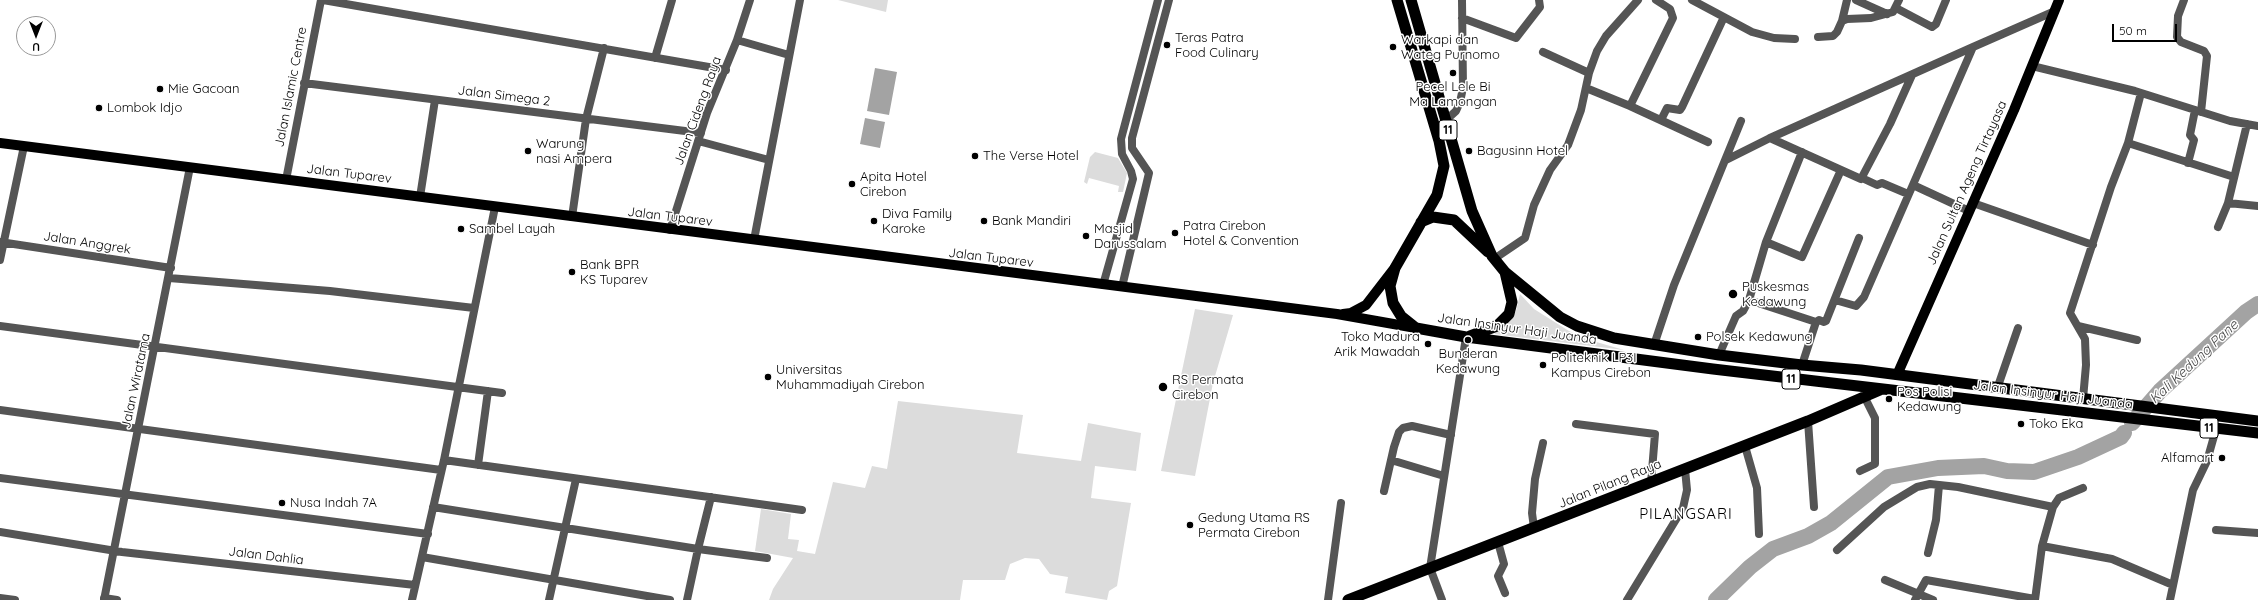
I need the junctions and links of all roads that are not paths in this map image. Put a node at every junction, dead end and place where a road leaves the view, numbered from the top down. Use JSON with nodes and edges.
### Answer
{"nodes":[{"id":1,"x":322,"y":0,"type":"edge"},
{"id":2,"x":672,"y":0,"type":"edge"},
{"id":3,"x":750,"y":0,"type":"edge"},
{"id":4,"x":800,"y":0,"type":"edge"},
{"id":5,"x":1158,"y":0,"type":"edge"},
{"id":6,"x":1169,"y":0,"type":"edge"},
{"id":7,"x":1397,"y":0,"type":"edge"},
{"id":8,"x":1411,"y":0,"type":"edge"},
{"id":9,"x":1462,"y":0,"type":"edge"},
{"id":10,"x":1539,"y":0,"type":"edge"},
{"id":11,"x":1638,"y":0,"type":"edge"},
{"id":12,"x":1656,"y":0,"type":"edge"},
{"id":13,"x":1692,"y":0,"type":"edge"},
{"id":14,"x":1847,"y":0,"type":"edge"},
{"id":15,"x":1856,"y":0,"type":"edge"},
{"id":16,"x":1946,"y":0,"type":"edge"},
{"id":17,"x":2059,"y":0,"type":"edge"},
{"id":18,"x":2184,"y":0,"type":"edge"},
{"id":19,"x":1667,"y":3,"type":"edge"},
{"id":20,"x":1897,"y":4,"type":"edge"},
{"id":21,"x":2055,"y":11,"type":"junction"},
{"id":22,"x":1887,"y":14,"type":"junction"},
{"id":23,"x":1724,"y":17,"type":"junction"},
{"id":24,"x":1462,"y":18,"type":"junction"},
{"id":25,"x":1842,"y":21,"type":"junction"},
{"id":26,"x":1818,"y":37,"type":"dead end"},
{"id":27,"x":1795,"y":39,"type":"dead end"},
{"id":28,"x":737,"y":40,"type":"junction"},
{"id":29,"x":1425,"y":47,"type":"junction"},
{"id":30,"x":1973,"y":47,"type":"junction"},
{"id":31,"x":604,"y":48,"type":"junction"},
{"id":32,"x":1412,"y":51,"type":"junction"},
{"id":33,"x":1144,"y":52,"type":"junction"},
{"id":34,"x":1543,"y":52,"type":"dead end"},
{"id":35,"x":789,"y":55,"type":"junction"},
{"id":36,"x":1154,"y":56,"type":"junction"},
{"id":37,"x":655,"y":58,"type":"junction"},
{"id":38,"x":1140,"y":66,"type":"junction"},
{"id":39,"x":2032,"y":66,"type":"junction"},
{"id":40,"x":1151,"y":69,"type":"junction"},
{"id":41,"x":726,"y":70,"type":"junction"},
{"id":42,"x":1589,"y":73,"type":"junction"},
{"id":43,"x":1912,"y":75,"type":"junction"},
{"id":44,"x":304,"y":83,"type":"junction"},
{"id":45,"x":1586,"y":88,"type":"junction"},
{"id":46,"x":2141,"y":93,"type":"junction"},
{"id":47,"x":435,"y":100,"type":"junction"},
{"id":48,"x":1630,"y":106,"type":"junction"},
{"id":49,"x":2198,"y":111,"type":"junction"},
{"id":50,"x":586,"y":119,"type":"junction"},
{"id":51,"x":1661,"y":120,"type":"junction"},
{"id":52,"x":1445,"y":121,"type":"junction"},
{"id":53,"x":1741,"y":121,"type":"dead end"},
{"id":54,"x":2247,"y":124,"type":"junction"},
{"id":55,"x":2258,"y":126,"type":"edge"},
{"id":56,"x":699,"y":137,"type":"junction"},
{"id":57,"x":1770,"y":138,"type":"junction"},
{"id":58,"x":1708,"y":142,"type":"dead end"},
{"id":59,"x":0,"y":143,"type":"edge"},
{"id":60,"x":2128,"y":143,"type":"junction"},
{"id":61,"x":24,"y":146,"type":"junction"},
{"id":62,"x":1802,"y":152,"type":"junction"},
{"id":63,"x":769,"y":160,"type":"junction"},
{"id":64,"x":1726,"y":160,"type":"junction"},
{"id":65,"x":2188,"y":163,"type":"junction"},
{"id":66,"x":190,"y":167,"type":"junction"},
{"id":67,"x":1841,"y":170,"type":"junction"},
{"id":68,"x":2234,"y":177,"type":"junction"},
{"id":69,"x":1862,"y":178,"type":"junction"},
{"id":70,"x":286,"y":180,"type":"junction"},
{"id":71,"x":1913,"y":185,"type":"junction"},
{"id":72,"x":1908,"y":194,"type":"junction"},
{"id":73,"x":420,"y":197,"type":"junction"},
{"id":74,"x":2228,"y":203,"type":"junction"},
{"id":75,"x":2258,"y":206,"type":"edge"},
{"id":76,"x":495,"y":207,"type":"junction"},
{"id":77,"x":1971,"y":207,"type":"junction"},
{"id":78,"x":572,"y":217,"type":"junction"},
{"id":79,"x":1421,"y":222,"type":"junction"},
{"id":80,"x":2218,"y":227,"type":"dead end"},
{"id":81,"x":670,"y":230,"type":"junction"},
{"id":82,"x":1859,"y":238,"type":"dead end"},
{"id":83,"x":754,"y":240,"type":"junction"},
{"id":84,"x":2,"y":242,"type":"edge"},
{"id":85,"x":1766,"y":242,"type":"junction"},
{"id":86,"x":2093,"y":245,"type":"junction"},
{"id":87,"x":1493,"y":258,"type":"junction"},
{"id":88,"x":0,"y":260,"type":"edge"},
{"id":89,"x":171,"y":268,"type":"junction"},
{"id":90,"x":1395,"y":268,"type":"junction"},
{"id":91,"x":1505,"y":272,"type":"junction"},
{"id":92,"x":169,"y":278,"type":"junction"},
{"id":93,"x":1103,"y":285,"type":"junction"},
{"id":94,"x":1122,"y":287,"type":"junction"},
{"id":95,"x":1749,"y":300,"type":"junction"},
{"id":96,"x":1835,"y":300,"type":"junction"},
{"id":97,"x":474,"y":308,"type":"junction"},
{"id":98,"x":1337,"y":314,"type":"junction"},
{"id":99,"x":1816,"y":322,"type":"junction"},
{"id":100,"x":0,"y":326,"type":"edge"},
{"id":101,"x":2078,"y":326,"type":"junction"},
{"id":102,"x":1416,"y":328,"type":"junction"},
{"id":103,"x":2018,"y":328,"type":"dead end"},
{"id":104,"x":1466,"y":337,"type":"junction"},
{"id":105,"x":2137,"y":340,"type":"dead end"},
{"id":106,"x":1654,"y":345,"type":"junction"},
{"id":107,"x":155,"y":348,"type":"junction"},
{"id":108,"x":1719,"y":355,"type":"junction"},
{"id":109,"x":1802,"y":365,"type":"junction"},
{"id":110,"x":1861,"y":370,"type":"junction"},
{"id":111,"x":1897,"y":375,"type":"junction"},
{"id":112,"x":457,"y":387,"type":"junction"},
{"id":113,"x":1858,"y":387,"type":"junction"},
{"id":114,"x":1997,"y":389,"type":"junction"},
{"id":115,"x":1881,"y":390,"type":"junction"},
{"id":116,"x":488,"y":391,"type":"junction"},
{"id":117,"x":502,"y":393,"type":"dead end"},
{"id":118,"x":2049,"y":395,"type":"junction"},
{"id":119,"x":1865,"y":398,"type":"junction"},
{"id":120,"x":2082,"y":400,"type":"junction"},
{"id":121,"x":2047,"y":408,"type":"junction"},
{"id":122,"x":0,"y":410,"type":"edge"},
{"id":123,"x":2258,"y":420,"type":"edge"},
{"id":124,"x":1808,"y":421,"type":"junction"},
{"id":125,"x":1576,"y":424,"type":"dead end"},
{"id":126,"x":138,"y":429,"type":"junction"},
{"id":127,"x":2216,"y":429,"type":"junction"},
{"id":128,"x":2258,"y":433,"type":"edge"},
{"id":129,"x":1451,"y":436,"type":"junction"},
{"id":130,"x":1543,"y":443,"type":"dead end"},
{"id":131,"x":1745,"y":446,"type":"junction"},
{"id":132,"x":444,"y":460,"type":"junction"},
{"id":133,"x":1391,"y":460,"type":"junction"},
{"id":134,"x":478,"y":465,"type":"junction"},
{"id":135,"x":1685,"y":469,"type":"junction"},
{"id":136,"x":441,"y":470,"type":"junction"},
{"id":137,"x":1860,"y":471,"type":"dead end"},
{"id":138,"x":1444,"y":476,"type":"junction"},
{"id":139,"x":0,"y":478,"type":"edge"},
{"id":140,"x":576,"y":479,"type":"junction"},
{"id":141,"x":1651,"y":483,"type":"junction"},
{"id":142,"x":1939,"y":485,"type":"junction"},
{"id":143,"x":2083,"y":488,"type":"dead end"},
{"id":144,"x":1384,"y":491,"type":"dead end"},
{"id":145,"x":124,"y":494,"type":"junction"},
{"id":146,"x":711,"y":497,"type":"junction"},
{"id":147,"x":1341,"y":503,"type":"dead end"},
{"id":148,"x":433,"y":507,"type":"junction"},
{"id":149,"x":1814,"y":508,"type":"dead end"},
{"id":150,"x":2053,"y":508,"type":"junction"},
{"id":151,"x":802,"y":510,"type":"dead end"},
{"id":152,"x":1534,"y":528,"type":"junction"},
{"id":153,"x":564,"y":529,"type":"junction"},
{"id":154,"x":2216,"y":530,"type":"dead end"},
{"id":155,"x":0,"y":532,"type":"edge"},
{"id":156,"x":2258,"y":533,"type":"edge"},
{"id":157,"x":428,"y":534,"type":"junction"},
{"id":158,"x":1759,"y":534,"type":"dead end"},
{"id":159,"x":1498,"y":542,"type":"junction"},
{"id":160,"x":2042,"y":546,"type":"junction"},
{"id":161,"x":698,"y":549,"type":"junction"},
{"id":162,"x":114,"y":550,"type":"junction"},
{"id":163,"x":1837,"y":550,"type":"dead end"},
{"id":164,"x":1928,"y":553,"type":"dead end"},
{"id":165,"x":422,"y":557,"type":"junction"},
{"id":166,"x":766,"y":558,"type":"dead end"},
{"id":167,"x":1430,"y":568,"type":"junction"},
{"id":168,"x":1885,"y":580,"type":"dead end"},
{"id":169,"x":553,"y":581,"type":"junction"},
{"id":170,"x":415,"y":585,"type":"junction"},
{"id":171,"x":2173,"y":585,"type":"junction"},
{"id":172,"x":1505,"y":593,"type":"dead end"},
{"id":173,"x":1916,"y":596,"type":"edge"},
{"id":174,"x":0,"y":598,"type":"edge"},
{"id":175,"x":1361,"y":598,"type":"edge"},
{"id":176,"x":104,"y":599,"type":"edge"},
{"id":177,"x":14,"y":600,"type":"edge"},
{"id":178,"x":117,"y":600,"type":"edge"},
{"id":179,"x":412,"y":600,"type":"edge"},
{"id":180,"x":549,"y":600,"type":"edge"},
{"id":181,"x":670,"y":600,"type":"edge"},
{"id":182,"x":687,"y":600,"type":"edge"},
{"id":183,"x":1328,"y":600,"type":"edge"},
{"id":184,"x":1348,"y":600,"type":"edge"},
{"id":185,"x":1442,"y":600,"type":"edge"},
{"id":186,"x":1627,"y":600,"type":"edge"},
{"id":187,"x":1932,"y":600,"type":"edge"},
{"id":188,"x":2035,"y":600,"type":"edge"},
{"id":189,"x":2170,"y":600,"type":"edge"}],
"edges":[{"from":1,"to":31,"type":"street"},
{"from":1,"to":44,"type":"street","name":"Jalan Islamic Centre"},
{"from":2,"to":37,"type":"street"},
{"from":3,"to":28,"type":"street","name":"Jalan Cideng Raya"},
{"from":4,"to":35,"type":"street"},
{"from":5,"to":33,"type":"street"},
{"from":6,"to":36,"type":"street"},
{"from":7,"to":32,"type":"highway","number":"11"},
{"from":8,"to":29,"type":"highway","number":"11"},
{"from":9,"to":24,"type":"street"},
{"from":10,"to":24,"type":"street"},
{"from":11,"to":42,"type":"street"},
{"from":12,"to":19,"type":"street"},
{"from":13,"to":23,"type":"street"},
{"from":14,"to":25,"type":"street"},
{"from":15,"to":22,"type":"street"},
{"from":16,"to":20,"type":"street"},
{"from":17,"to":21,"type":"main road","name":"Jalan Sultan Ageng Tirtayasa"},
{"from":18,"to":49,"type":"street"},
{"from":19,"to":48,"type":"street"},
{"from":20,"to":22,"type":"street"},
{"from":21,"to":30,"type":"street"},
{"from":21,"to":39,"type":"main road","name":"Jalan Sultan Ageng Tirtayasa"},
{"from":22,"to":25,"type":"street"},
{"from":23,"to":27,"type":"street"},
{"from":23,"to":51,"type":"street"},
{"from":24,"to":52,"type":"street"},
{"from":25,"to":26,"type":"street"},
{"from":28,"to":35,"type":"street"},
{"from":28,"to":41,"type":"street","name":"Jalan Cideng Raya"},
{"from":29,"to":32,"type":"highway"},
{"from":29,"to":52,"type":"highway","number":"11"},
{"from":30,"to":43,"type":"street"},
{"from":30,"to":71,"type":"street"},
{"from":31,"to":37,"type":"street"},
{"from":31,"to":50,"type":"street"},
{"from":32,"to":79,"type":"highway","number":"11"},
{"from":33,"to":36,"type":"street"},
{"from":33,"to":38,"type":"street"},
{"from":34,"to":42,"type":"street"},
{"from":35,"to":63,"type":"street"},
{"from":36,"to":40,"type":"street"},
{"from":37,"to":41,"type":"street"},
{"from":38,"to":40,"type":"street"},
{"from":38,"to":93,"type":"street"},
{"from":39,"to":46,"type":"street"},
{"from":39,"to":77,"type":"main road","name":"Jalan Sultan Ageng Tirtayasa"},
{"from":40,"to":94,"type":"street"},
{"from":41,"to":56,"type":"street","name":"Jalan Cideng Raya"},
{"from":42,"to":45,"type":"street"},
{"from":43,"to":57,"type":"street"},
{"from":43,"to":69,"type":"street"},
{"from":44,"to":47,"type":"street","name":"Jalan Simega 2"},
{"from":44,"to":70,"type":"street","name":"Jalan Islamic Centre"},
{"from":45,"to":48,"type":"street"},
{"from":45,"to":87,"type":"street"},
{"from":46,"to":49,"type":"street"},
{"from":46,"to":60,"type":"street"},
{"from":47,"to":50,"type":"street","name":"Jalan Simega 2"},
{"from":47,"to":73,"type":"street"},
{"from":48,"to":51,"type":"street"},
{"from":49,"to":54,"type":"street"},
{"from":49,"to":65,"type":"street"},
{"from":50,"to":56,"type":"street","name":"Jalan Simega 2"},
{"from":50,"to":78,"type":"street"},
{"from":51,"to":58,"type":"street"},
{"from":52,"to":87,"type":"highway","number":"11"},
{"from":53,"to":64,"type":"street"},
{"from":54,"to":55,"type":"street"},
{"from":54,"to":68,"type":"street"},
{"from":56,"to":63,"type":"street","name":"Jalan Simega 2"},
{"from":56,"to":81,"type":"street","name":"Jalan Cideng Raya"},
{"from":57,"to":62,"type":"street"},
{"from":57,"to":64,"type":"street"},
{"from":59,"to":61,"type":"main road","name":"Jalan Tuparev"},
{"from":60,"to":65,"type":"street"},
{"from":60,"to":86,"type":"street"},
{"from":61,"to":66,"type":"main road","name":"Jalan Tuparev"},
{"from":61,"to":84,"type":"street"},
{"from":62,"to":67,"type":"street"},
{"from":62,"to":85,"type":"street"},
{"from":63,"to":83,"type":"street"},
{"from":64,"to":106,"type":"street"},
{"from":65,"to":68,"type":"street"},
{"from":66,"to":70,"type":"main road","name":"Jalan Tuparev"},
{"from":66,"to":89,"type":"street","name":"Jalan Wiratama"},
{"from":67,"to":69,"type":"street"},
{"from":67,"to":85,"type":"street"},
{"from":68,"to":74,"type":"street"},
{"from":69,"to":72,"type":"street"},
{"from":70,"to":73,"type":"main road","name":"Jalan Tuparev"},
{"from":71,"to":72,"type":"street"},
{"from":71,"to":77,"type":"street"},
{"from":72,"to":96,"type":"street"},
{"from":73,"to":76,"type":"main road","name":"Jalan Tuparev"},
{"from":74,"to":75,"type":"street"},
{"from":74,"to":80,"type":"street"},
{"from":76,"to":78,"type":"main road","name":"Jalan Tuparev"},
{"from":76,"to":97,"type":"street"},
{"from":77,"to":86,"type":"street"},
{"from":77,"to":111,"type":"main road","name":"Jalan Sultan Ageng Tirtayasa"},
{"from":78,"to":81,"type":"main road","name":"Jalan Tuparev"},
{"from":79,"to":87,"type":"highway"},
{"from":79,"to":90,"type":"highway","number":"11"},
{"from":81,"to":83,"type":"main road","name":"Jalan Tuparev"},
{"from":82,"to":96,"type":"street"},
{"from":83,"to":93,"type":"main road","name":"Jalan Tuparev"},
{"from":84,"to":88,"type":"street"},
{"from":84,"to":89,"type":"street","name":"Jalan Anggrek"},
{"from":85,"to":95,"type":"street"},
{"from":86,"to":101,"type":"street"},
{"from":87,"to":91,"type":"highway","number":"11"},
{"from":89,"to":92,"type":"street","name":"Jalan Wiratama"},
{"from":90,"to":98,"type":"main road"},
{"from":90,"to":102,"type":"highway","number":"11"},
{"from":91,"to":104,"type":"highway"},
{"from":91,"to":106,"type":"highway","name":"Jalan Insinyur Haji Juanda","number":"11"},
{"from":92,"to":97,"type":"street"},
{"from":92,"to":107,"type":"street","name":"Jalan Wiratama"},
{"from":93,"to":94,"type":"main road","name":"Jalan Tuparev"},
{"from":94,"to":98,"type":"main road","name":"Jalan Tuparev"},
{"from":95,"to":99,"type":"street"},
{"from":95,"to":108,"type":"street"},
{"from":96,"to":99,"type":"street"},
{"from":97,"to":112,"type":"street"},
{"from":98,"to":102,"type":"main road","name":"Jalan Tuparev"},
{"from":99,"to":109,"type":"street"},
{"from":100,"to":107,"type":"street"},
{"from":101,"to":105,"type":"street"},
{"from":101,"to":120,"type":"street"},
{"from":102,"to":104,"type":"highway","name":"Jalan Insinyur Haji Juanda","number":"11"},
{"from":103,"to":114,"type":"street"},
{"from":104,"to":113,"type":"highway","name":"Jalan Insinyur Haji Juanda","number":"11"},
{"from":104,"to":129,"type":"street"},
{"from":106,"to":108,"type":"highway","name":"Jalan Insinyur Haji Juanda","number":"11"},
{"from":107,"to":112,"type":"street"},
{"from":107,"to":126,"type":"street","name":"Jalan Wiratama"},
{"from":108,"to":109,"type":"highway","name":"Jalan Insinyur Haji Juanda","number":"11"},
{"from":109,"to":110,"type":"highway","name":"Jalan Insinyur Haji Juanda","number":"11"},
{"from":110,"to":111,"type":"highway","name":"Jalan Insinyur Haji Juanda","number":"11"},
{"from":110,"to":113,"type":"highway"},
{"from":111,"to":114,"type":"highway","name":"Jalan Insinyur Haji Juanda","number":"11"},
{"from":112,"to":116,"type":"street"},
{"from":112,"to":132,"type":"street"},
{"from":113,"to":115,"type":"highway","name":"Jalan Insinyur Haji Juanda","number":"11"},
{"from":114,"to":118,"type":"highway","name":"Jalan Insinyur Haji Juanda","number":"11"},
{"from":115,"to":119,"type":"highway","name":"Jalan Pilang Raya"},
{"from":115,"to":121,"type":"highway","name":"Jalan Insinyur Haji Juanda","number":"11"},
{"from":116,"to":117,"type":"street"},
{"from":116,"to":134,"type":"street"},
{"from":118,"to":120,"type":"highway","name":"Jalan Insinyur Haji Juanda","number":"11"},
{"from":118,"to":121,"type":"highway"},
{"from":119,"to":124,"type":"highway","name":"Jalan Pilang Raya"},
{"from":119,"to":137,"type":"street"},
{"from":120,"to":123,"type":"highway","name":"Jalan Insinyur Haji Juanda","number":"11"},
{"from":121,"to":127,"type":"highway","name":"Jalan Insinyur Haji Juanda","number":"11"},
{"from":122,"to":126,"type":"street"},
{"from":124,"to":131,"type":"highway","name":"Jalan Pilang Raya"},
{"from":124,"to":149,"type":"street"},
{"from":125,"to":141,"type":"street"},
{"from":126,"to":136,"type":"street"},
{"from":126,"to":145,"type":"street","name":"Jalan Wiratama"},
{"from":127,"to":128,"type":"highway","name":"Jalan Insinyur Haji Juanda","number":"11"},
{"from":127,"to":171,"type":"street"},
{"from":129,"to":133,"type":"street"},
{"from":129,"to":138,"type":"street"},
{"from":130,"to":152,"type":"street"},
{"from":131,"to":135,"type":"highway","name":"Jalan Pilang Raya"},
{"from":131,"to":158,"type":"street"},
{"from":132,"to":134,"type":"street"},
{"from":132,"to":136,"type":"street"},
{"from":133,"to":138,"type":"street"},
{"from":133,"to":144,"type":"street"},
{"from":134,"to":140,"type":"street"},
{"from":135,"to":141,"type":"highway","name":"Jalan Pilang Raya"},
{"from":135,"to":186,"type":"street"},
{"from":136,"to":148,"type":"street"},
{"from":138,"to":167,"type":"street"},
{"from":139,"to":145,"type":"street"},
{"from":140,"to":146,"type":"street"},
{"from":140,"to":153,"type":"street"},
{"from":141,"to":152,"type":"highway","name":"Jalan Pilang Raya"},
{"from":142,"to":150,"type":"street"},
{"from":142,"to":163,"type":"street"},
{"from":142,"to":164,"type":"street"},
{"from":143,"to":150,"type":"street"},
{"from":145,"to":157,"type":"street"},
{"from":145,"to":162,"type":"street","name":"Jalan Wiratama"},
{"from":146,"to":151,"type":"street"},
{"from":146,"to":161,"type":"street"},
{"from":147,"to":183,"type":"street"},
{"from":148,"to":153,"type":"street"},
{"from":148,"to":157,"type":"street"},
{"from":150,"to":160,"type":"street"},
{"from":152,"to":159,"type":"highway","name":"Jalan Pilang Raya"},
{"from":153,"to":161,"type":"street"},
{"from":153,"to":169,"type":"street"},
{"from":154,"to":156,"type":"street"},
{"from":155,"to":162,"type":"street","name":"Jalan Dahlia"},
{"from":157,"to":165,"type":"street"},
{"from":159,"to":167,"type":"highway","name":"Jalan Pilang Raya"},
{"from":159,"to":172,"type":"street"},
{"from":160,"to":171,"type":"street"},
{"from":160,"to":188,"type":"street"},
{"from":161,"to":166,"type":"street"},
{"from":161,"to":182,"type":"street"},
{"from":162,"to":170,"type":"street","name":"Jalan Dahlia"},
{"from":162,"to":176,"type":"street","name":"Jalan Wiratama"},
{"from":165,"to":169,"type":"street"},
{"from":165,"to":170,"type":"street"},
{"from":167,"to":175,"type":"highway","name":"Jalan Pilang Raya"},
{"from":167,"to":185,"type":"street"},
{"from":168,"to":173,"type":"street"},
{"from":169,"to":180,"type":"street"},
{"from":169,"to":181,"type":"street"},
{"from":170,"to":179,"type":"street"},
{"from":171,"to":189,"type":"street"},
{"from":173,"to":187,"type":"street"},
{"from":173,"to":188,"type":"street"},
{"from":174,"to":177,"type":"street"},
{"from":175,"to":184,"type":"highway","name":"Jalan Pilang Raya"},
{"from":176,"to":178,"type":"street"}]}
